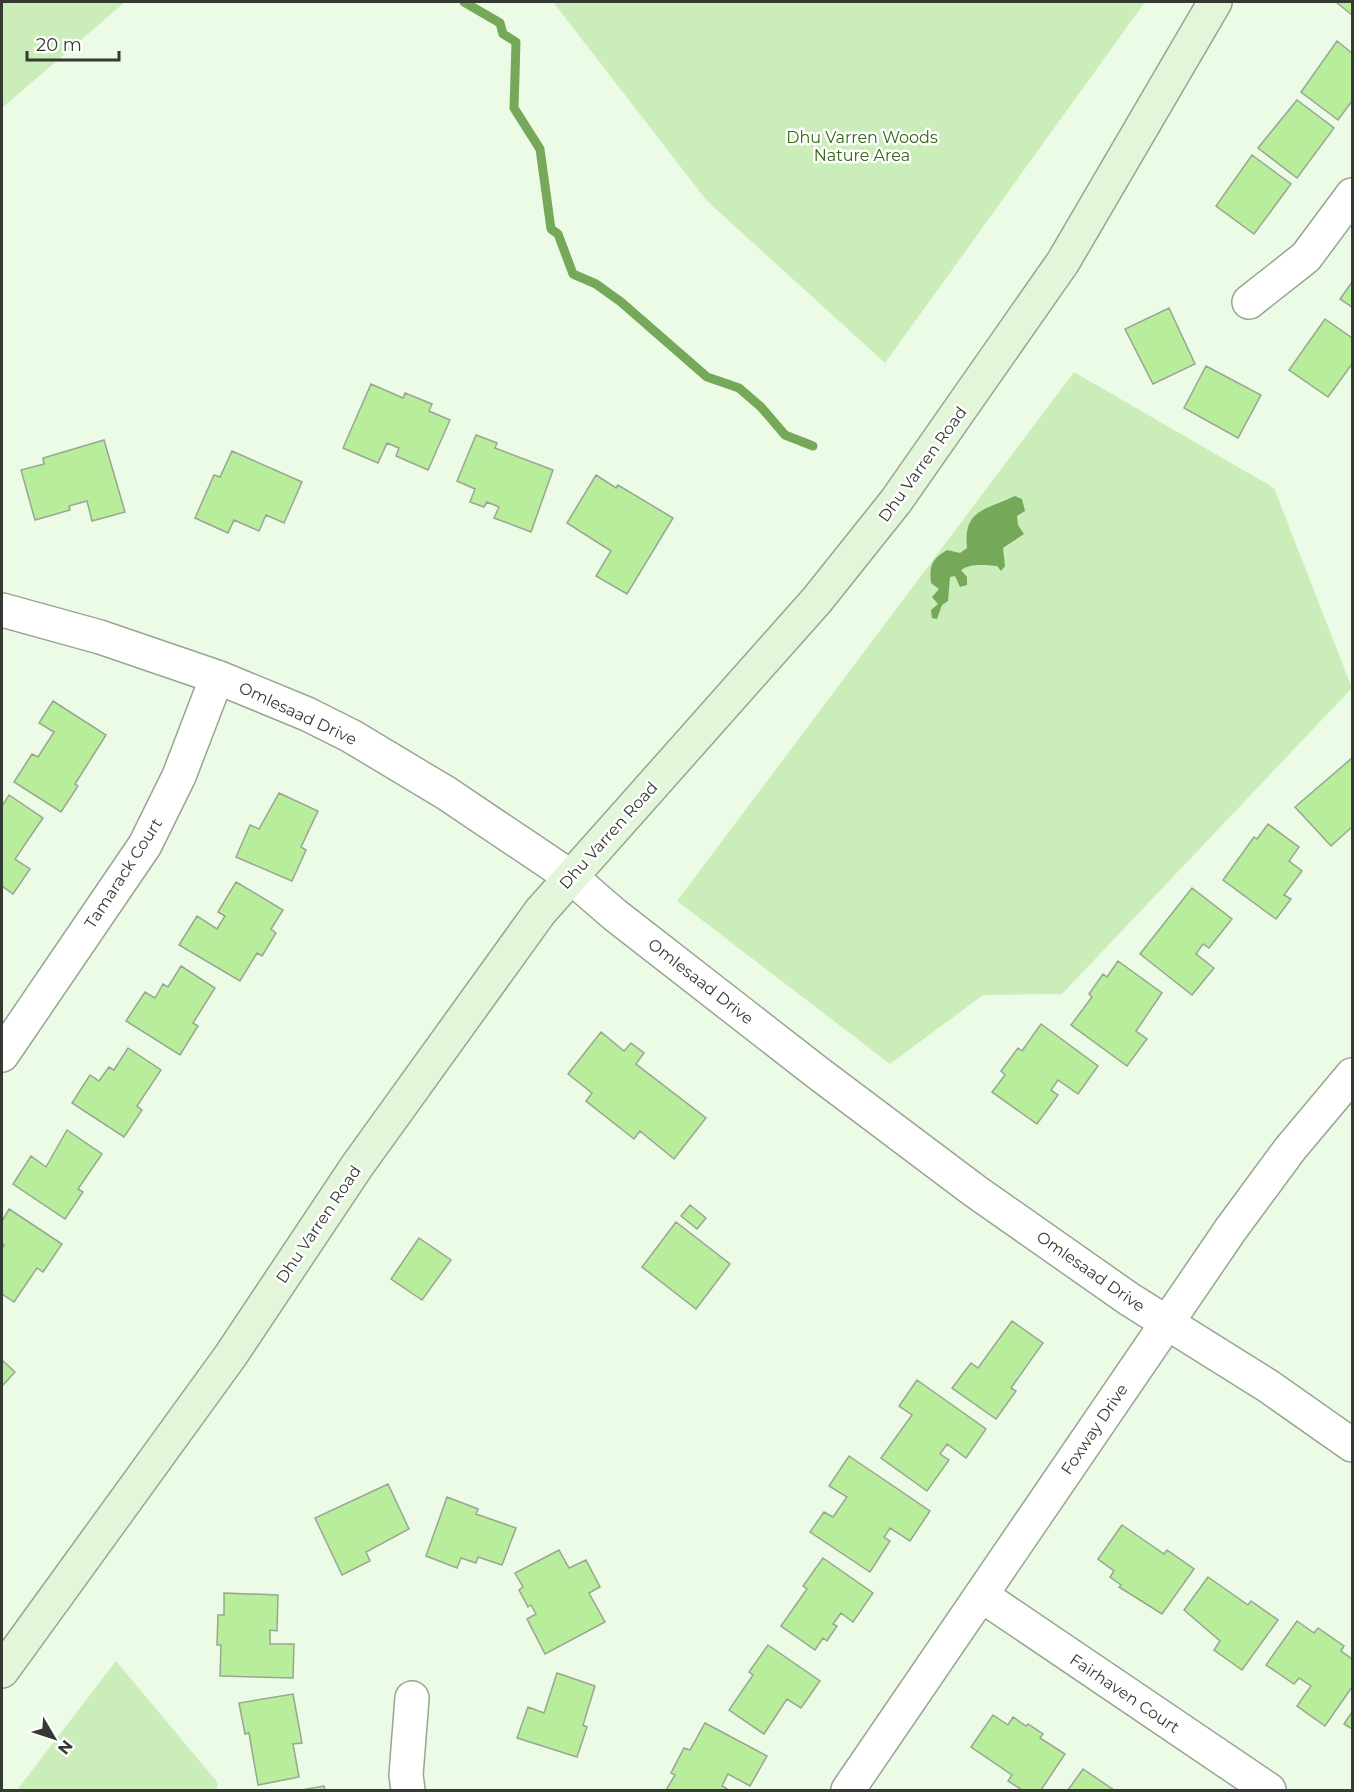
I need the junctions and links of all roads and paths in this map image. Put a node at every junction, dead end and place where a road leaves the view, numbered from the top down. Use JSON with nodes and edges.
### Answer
{"nodes":[{"id":1,"x":1215,"y":2,"type":"edge"},
{"id":2,"x":1353,"y":195,"type":"edge"},
{"id":3,"x":1249,"y":302,"type":"dead end"},
{"id":4,"x":2,"y":610,"type":"edge"},
{"id":5,"x":217,"y":677,"type":"junction"},
{"id":6,"x":572,"y":877,"type":"junction"},
{"id":7,"x":2,"y":1055,"type":"edge"},
{"id":8,"x":1353,"y":1075,"type":"edge"},
{"id":9,"x":1167,"y":1324,"type":"junction"},
{"id":10,"x":1353,"y":1445,"type":"edge"},
{"id":11,"x":981,"y":1595,"type":"junction"},
{"id":12,"x":2,"y":1671,"type":"edge"},
{"id":13,"x":412,"y":1698,"type":"dead end"},
{"id":14,"x":408,"y":1791,"type":"edge"},
{"id":15,"x":848,"y":1791,"type":"edge"},
{"id":16,"x":1269,"y":1791,"type":"edge"}],
"edges":[{"from":1,"to":6,"type":"main road","name":"Dhu Varren Road"},
{"from":2,"to":3,"type":"street"},
{"from":4,"to":5,"type":"street","name":"Omlesaad Drive"},
{"from":5,"to":6,"type":"street","name":"Omlesaad Drive"},
{"from":5,"to":7,"type":"street","name":"Tamarack Court"},
{"from":6,"to":9,"type":"street","name":"Omlesaad Drive"},
{"from":6,"to":12,"type":"main road","name":"Dhu Varren Road"},
{"from":8,"to":9,"type":"street","name":"Foxway Drive"},
{"from":9,"to":10,"type":"street","name":"Omlesaad Drive"},
{"from":9,"to":11,"type":"street","name":"Foxway Drive"},
{"from":11,"to":15,"type":"street","name":"Foxway Drive"},
{"from":11,"to":16,"type":"street","name":"Fairhaven Court"},
{"from":13,"to":14,"type":"street"}]}
